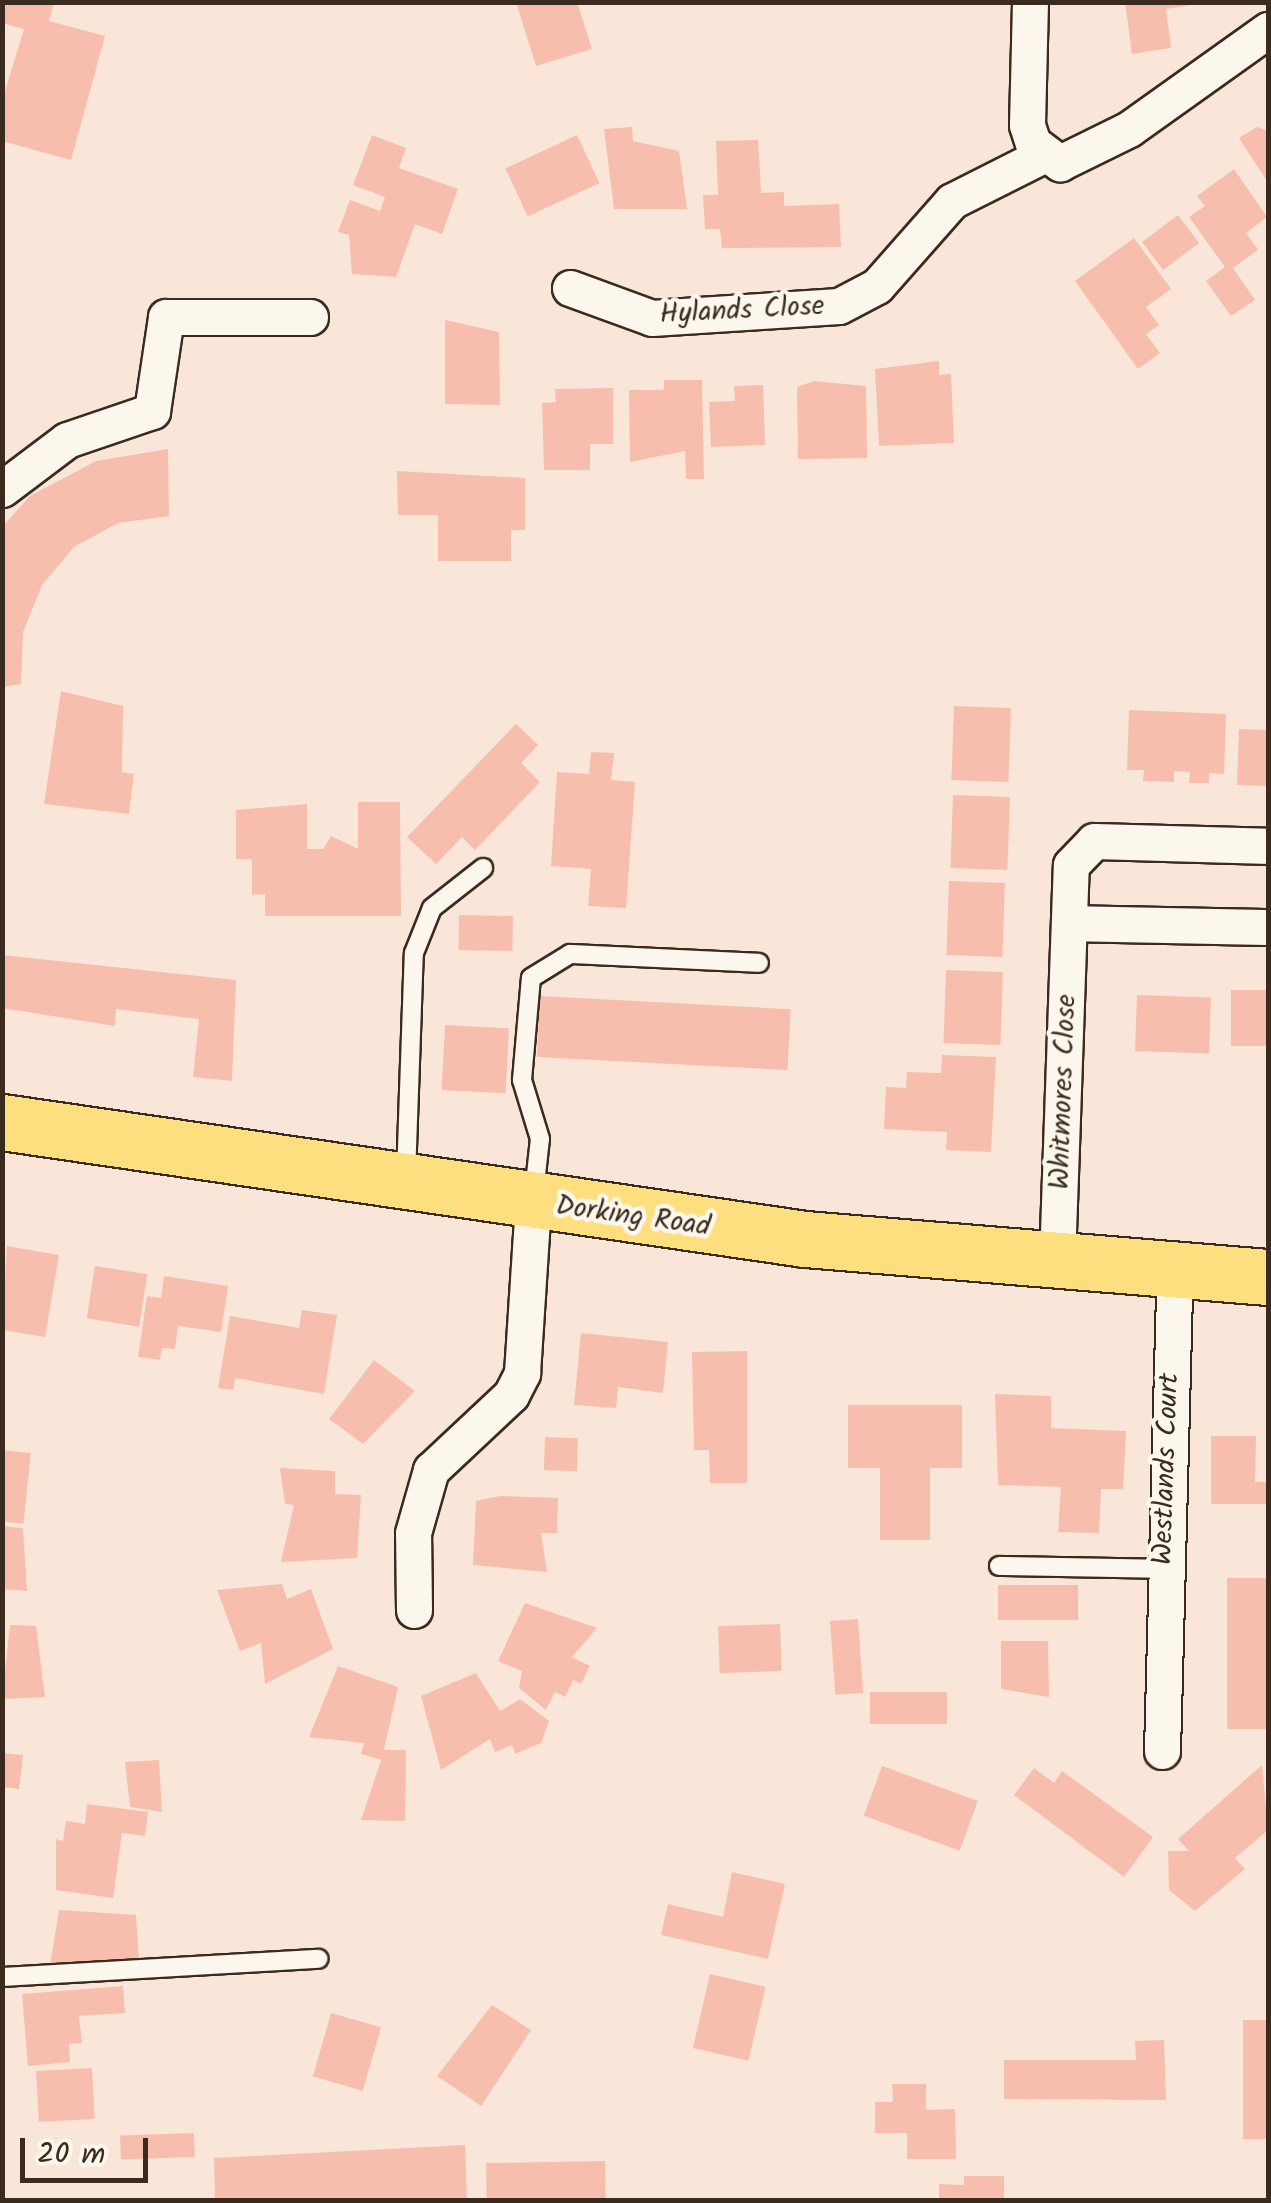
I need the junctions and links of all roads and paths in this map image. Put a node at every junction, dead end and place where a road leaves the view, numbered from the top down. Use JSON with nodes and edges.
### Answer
{"nodes":[{"id":1,"x":1030,"y":2,"type":"edge"},
{"id":2,"x":1268,"y":30,"type":"edge"},
{"id":3,"x":1044,"y":155,"type":"junction"},
{"id":4,"x":570,"y":288,"type":"dead end"},
{"id":5,"x":310,"y":317,"type":"dead end"},
{"id":6,"x":2,"y":489,"type":"edge"},
{"id":7,"x":1268,"y":846,"type":"edge"},
{"id":8,"x":483,"y":868,"type":"dead end"},
{"id":9,"x":1070,"y":923,"type":"junction"},
{"id":10,"x":1268,"y":926,"type":"edge"},
{"id":11,"x":759,"y":962,"type":"dead end"},
{"id":12,"x":2,"y":1122,"type":"edge"},
{"id":13,"x":405,"y":1188,"type":"junction"},
{"id":14,"x":533,"y":1203,"type":"junction"},
{"id":15,"x":1057,"y":1262,"type":"junction"},
{"id":16,"x":1175,"y":1270,"type":"junction"},
{"id":17,"x":1268,"y":1276,"type":"edge"},
{"id":18,"x":999,"y":1566,"type":"dead end"},
{"id":19,"x":1163,"y":1570,"type":"junction"},
{"id":20,"x":414,"y":1610,"type":"dead end"},
{"id":21,"x":1162,"y":1751,"type":"dead end"},
{"id":22,"x":318,"y":1960,"type":"dead end"},
{"id":23,"x":2,"y":1977,"type":"edge"}],
"edges":[{"from":1,"to":3,"type":"street"},
{"from":2,"to":3,"type":"street"},
{"from":3,"to":4,"type":"street","name":"Hylands Close"},
{"from":5,"to":6,"type":"street"},
{"from":7,"to":9,"type":"street","name":"Whitmores Close"},
{"from":8,"to":13,"type":"lane"},
{"from":9,"to":10,"type":"street"},
{"from":9,"to":15,"type":"street","name":"Whitmores Close"},
{"from":11,"to":14,"type":"lane"},
{"from":12,"to":13,"type":"highway","name":"Dorking Road"},
{"from":13,"to":14,"type":"highway","name":"Dorking Road"},
{"from":14,"to":15,"type":"highway","name":"Dorking Road"},
{"from":14,"to":20,"type":"street"},
{"from":15,"to":16,"type":"highway","name":"Dorking Road"},
{"from":16,"to":17,"type":"highway","name":"Dorking Road"},
{"from":16,"to":19,"type":"street","name":"Westlands Court"},
{"from":18,"to":19,"type":"lane"},
{"from":19,"to":21,"type":"street","name":"Westlands Court"},
{"from":22,"to":23,"type":"lane"}]}
